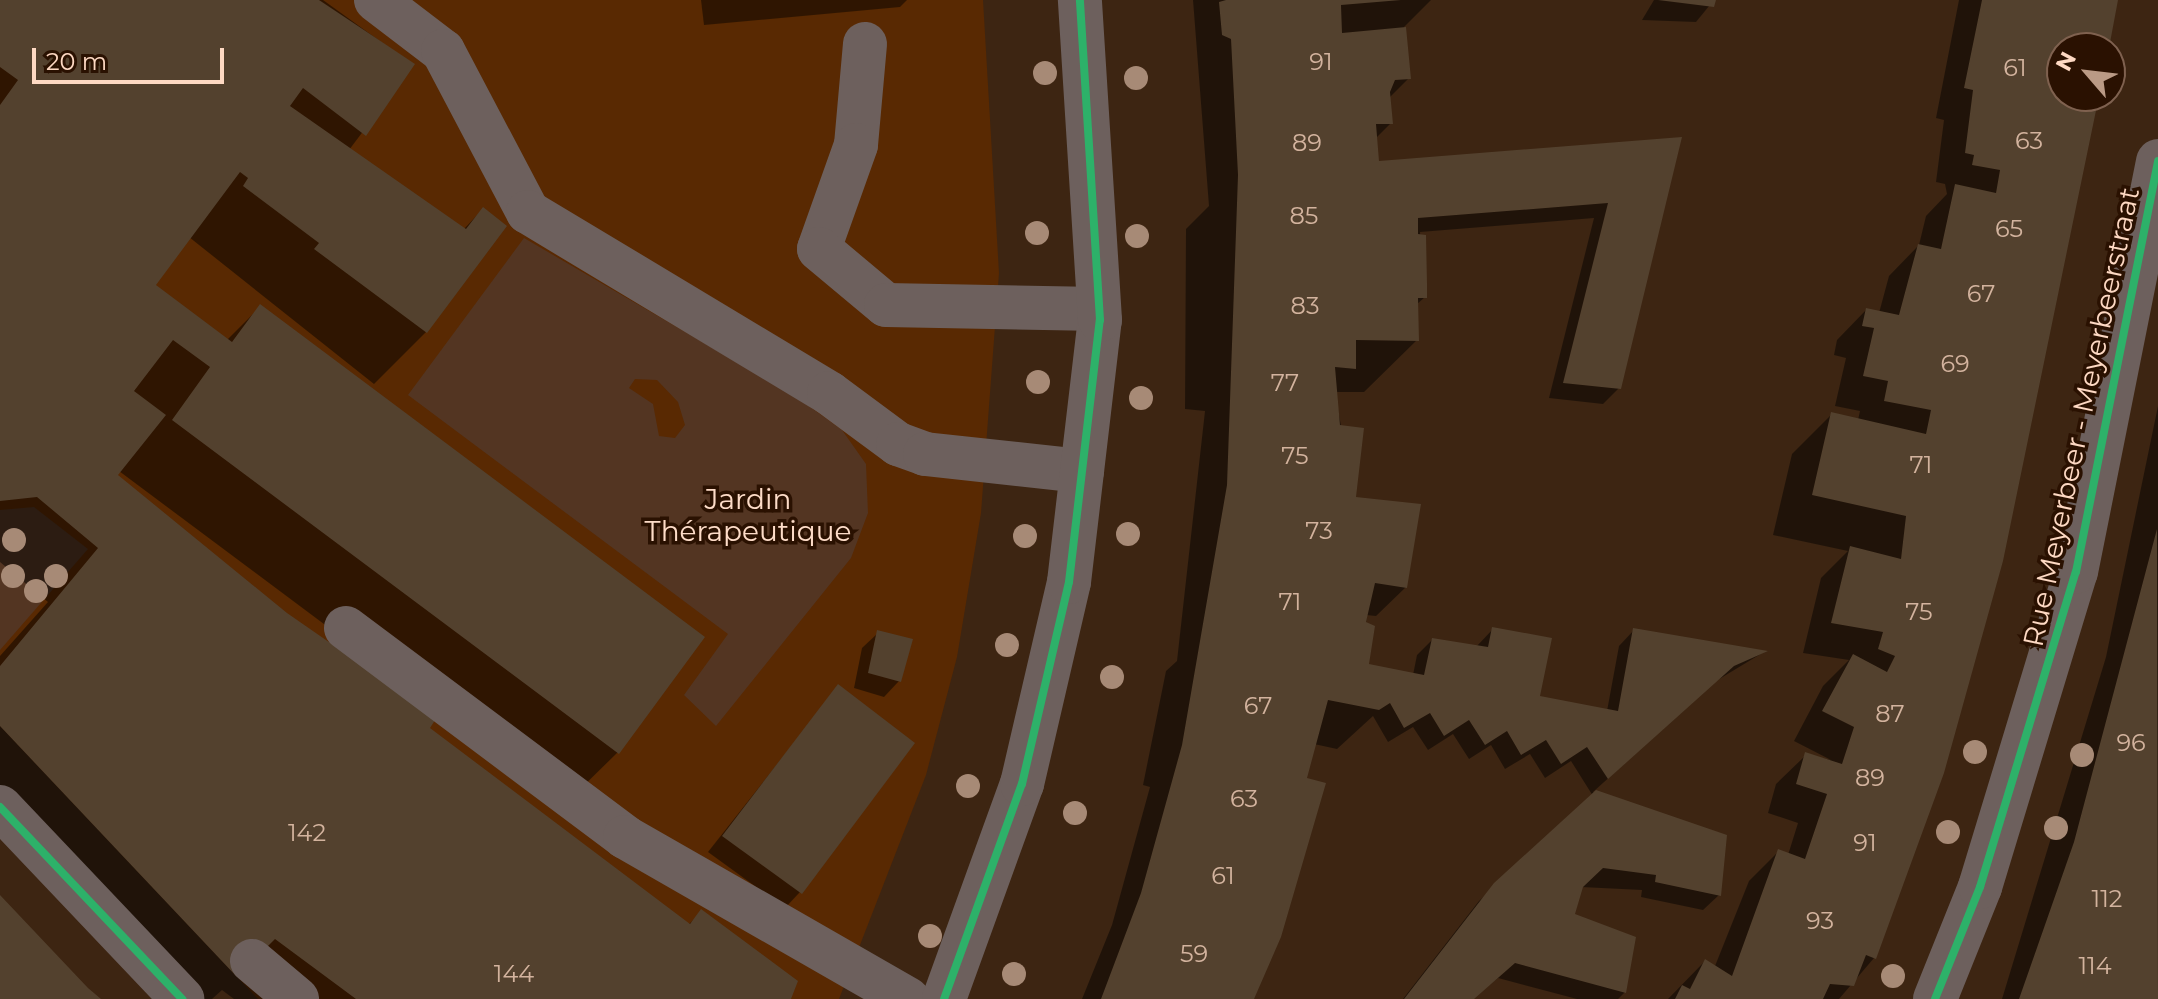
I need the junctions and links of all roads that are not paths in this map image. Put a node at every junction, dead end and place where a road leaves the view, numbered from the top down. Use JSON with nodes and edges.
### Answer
{"nodes":[{"id":1,"x":376,"y":0,"type":"edge"},
{"id":2,"x":1080,"y":0,"type":"edge"},
{"id":3,"x":865,"y":44,"type":"dead end"},
{"id":4,"x":2158,"y":161,"type":"edge"},
{"id":5,"x":1099,"y":309,"type":"junction"},
{"id":6,"x":1082,"y":471,"type":"junction"},
{"id":7,"x":346,"y":628,"type":"dead end"},
{"id":8,"x":0,"y":807,"type":"edge"},
{"id":9,"x":252,"y":961,"type":"dead end"},
{"id":10,"x":182,"y":999,"type":"edge"},
{"id":11,"x":297,"y":999,"type":"edge"},
{"id":12,"x":908,"y":999,"type":"edge"},
{"id":13,"x":944,"y":999,"type":"edge"},
{"id":14,"x":1935,"y":999,"type":"edge"}],
"edges":[{"from":1,"to":6,"type":"street"},
{"from":2,"to":5,"type":"street"},
{"from":3,"to":5,"type":"street"},
{"from":4,"to":14,"type":"street","name":"Rue Meyerbeer - Meyerbeerstraat"},
{"from":5,"to":6,"type":"street"},
{"from":6,"to":13,"type":"street"},
{"from":7,"to":12,"type":"street"},
{"from":8,"to":10,"type":"street"},
{"from":9,"to":11,"type":"street"}]}
